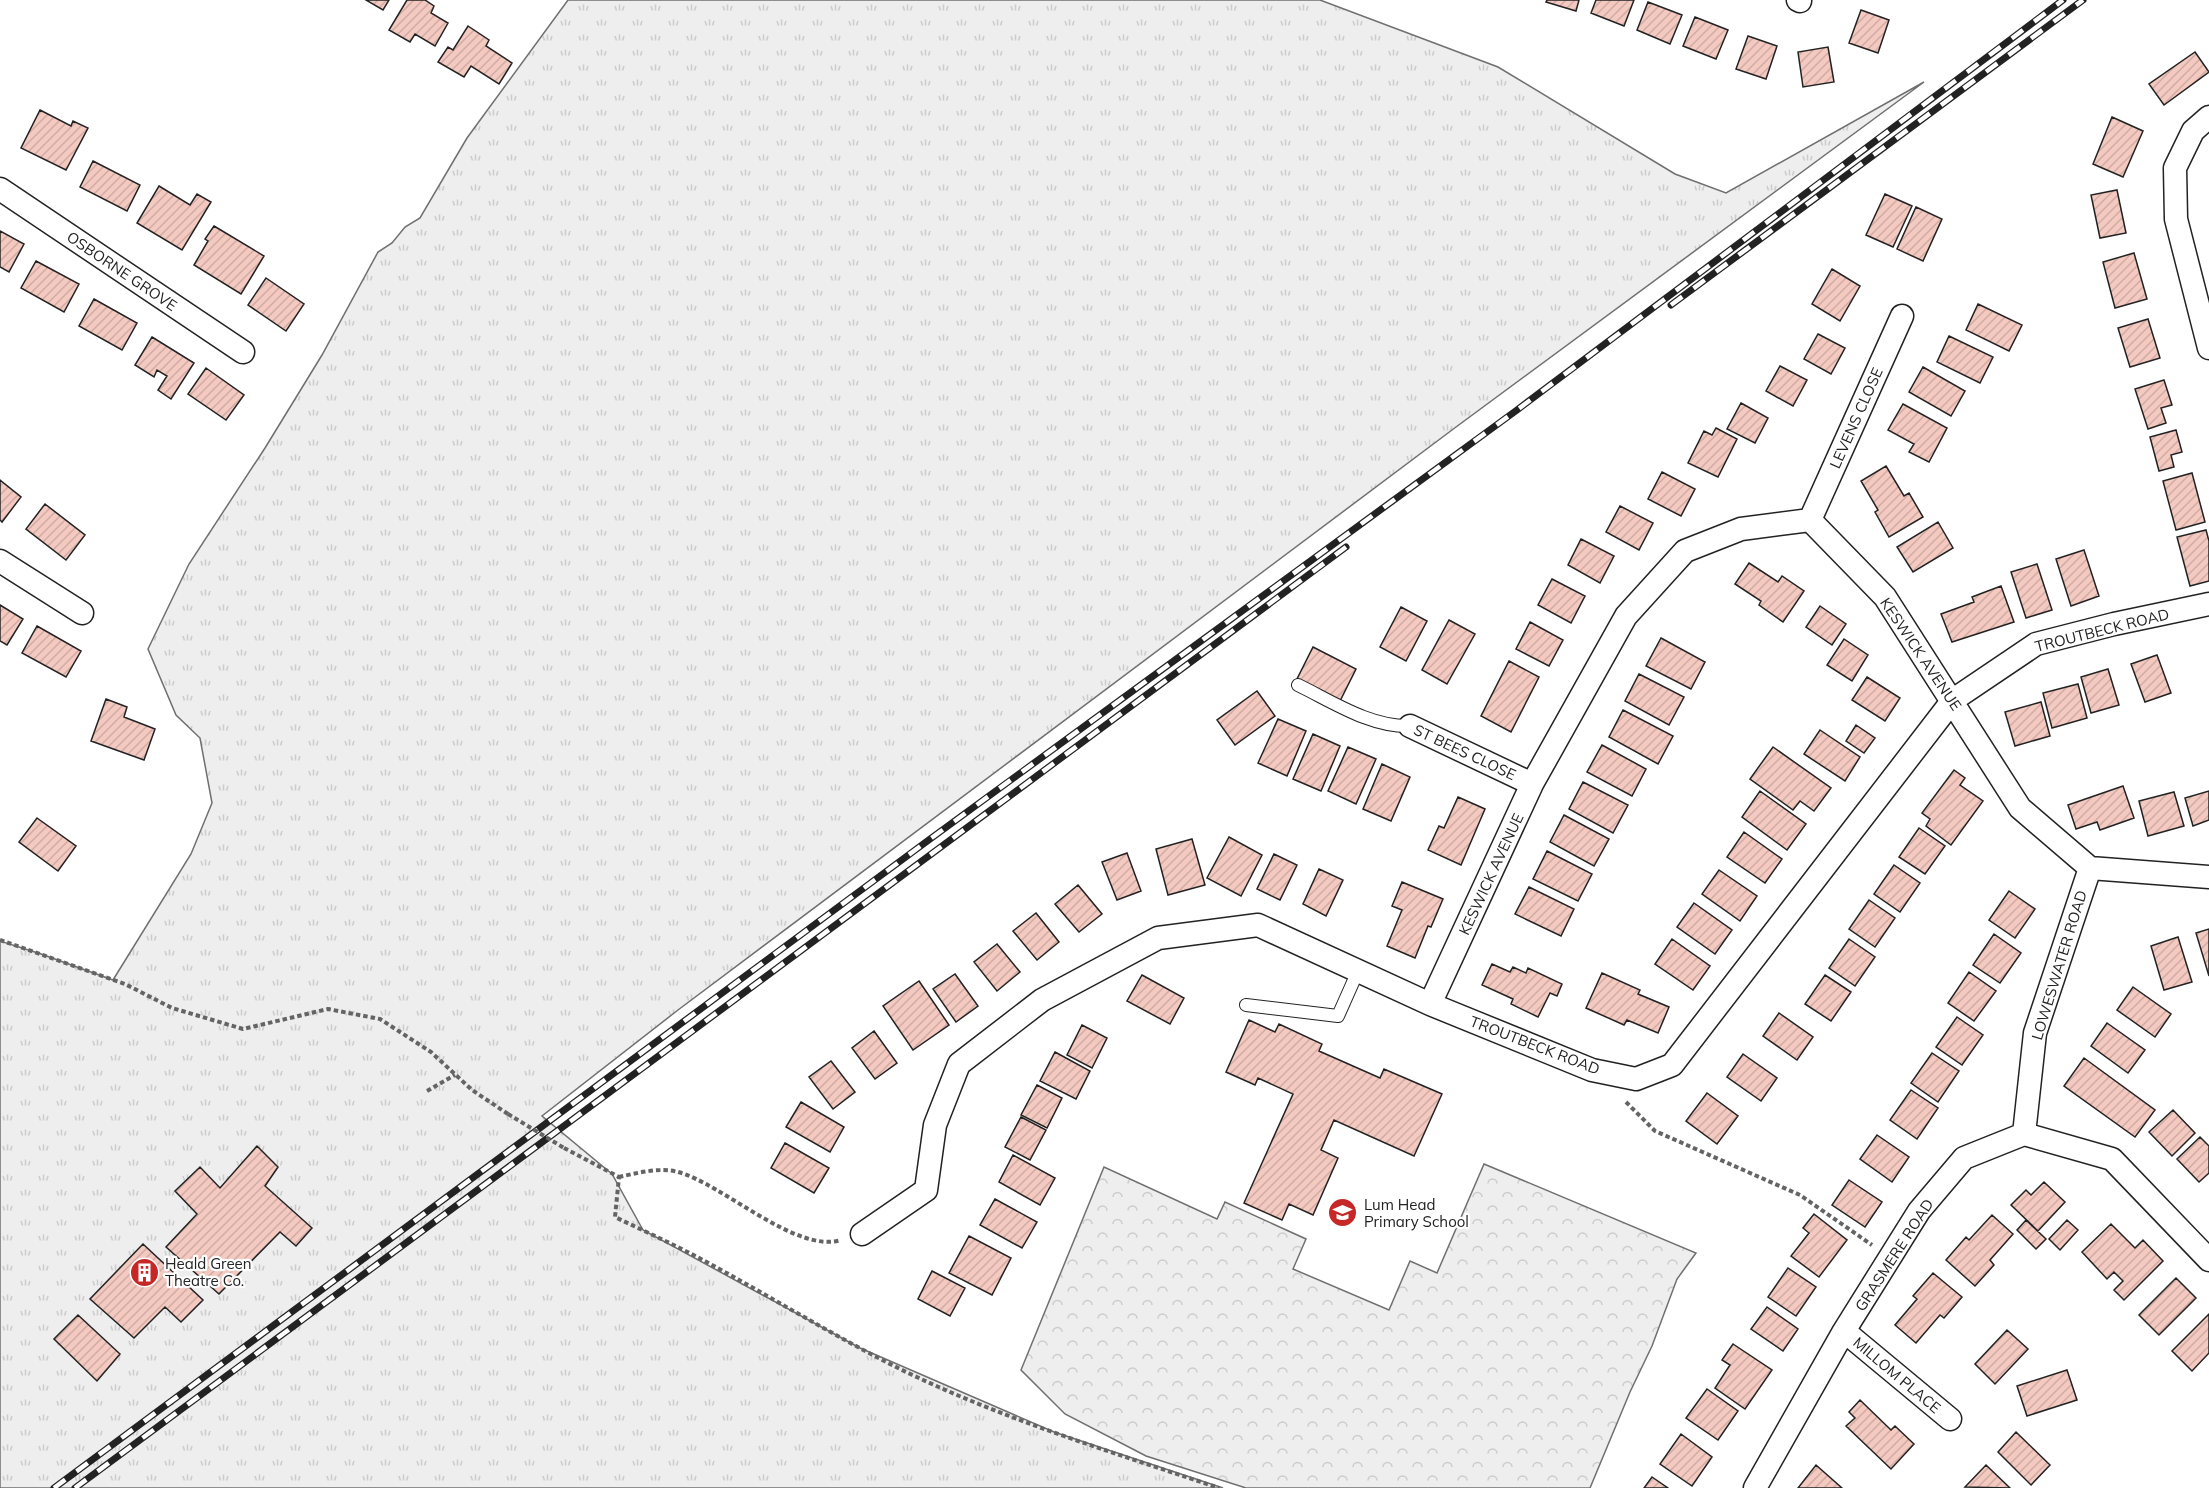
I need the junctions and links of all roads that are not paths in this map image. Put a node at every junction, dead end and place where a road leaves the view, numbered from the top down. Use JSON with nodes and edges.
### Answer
{"nodes":[{"id":1,"x":2209,"y":117,"type":"edge"},
{"id":2,"x":0,"y":189,"type":"edge"},
{"id":3,"x":1902,"y":316,"type":"dead end"},
{"id":4,"x":2209,"y":348,"type":"edge"},
{"id":5,"x":243,"y":352,"type":"dead end"},
{"id":6,"x":1810,"y":520,"type":"junction"},
{"id":7,"x":0,"y":561,"type":"edge"},
{"id":8,"x":2209,"y":604,"type":"edge"},
{"id":9,"x":82,"y":613,"type":"dead end"},
{"id":10,"x":1298,"y":685,"type":"dead end"},
{"id":11,"x":1953,"y":700,"type":"junction"},
{"id":12,"x":1410,"y":726,"type":"joint"},
{"id":13,"x":1532,"y":784,"type":"junction"},
{"id":14,"x":2090,"y":868,"type":"junction"},
{"id":15,"x":2209,"y":877,"type":"edge"},
{"id":16,"x":1358,"y":971,"type":"junction"},
{"id":17,"x":1431,"y":1004,"type":"junction"},
{"id":18,"x":1246,"y":1005,"type":"dead end"},
{"id":19,"x":2024,"y":1134,"type":"junction"},
{"id":20,"x":862,"y":1234,"type":"road end"},
{"id":21,"x":2209,"y":1260,"type":"edge"},
{"id":22,"x":1844,"y":1331,"type":"junction"},
{"id":23,"x":1950,"y":1419,"type":"dead end"},
{"id":24,"x":1755,"y":1488,"type":"edge"}],
"edges":[{"from":1,"to":4,"type":"street"},
{"from":2,"to":5,"type":"street","name":"OSBORNE GROVE"},
{"from":3,"to":6,"type":"street","name":"LEVENS CLOSE"},
{"from":6,"to":11,"type":"street","name":"KESWICK AVENUE"},
{"from":6,"to":13,"type":"street","name":"KESWICK AVENUE"},
{"from":7,"to":9,"type":"street"},
{"from":8,"to":11,"type":"street","name":"TROUTBECK ROAD"},
{"from":10,"to":12,"type":"lane","name":"ST BEES CLOSE"},
{"from":11,"to":14,"type":"street","name":"KESWICK AVENUE"},
{"from":11,"to":17,"type":"street","name":"TROUTBECK ROAD"},
{"from":12,"to":13,"type":"street","name":"ST BEES CLOSE"},
{"from":13,"to":17,"type":"street","name":"KESWICK AVENUE"},
{"from":14,"to":15,"type":"street"},
{"from":14,"to":19,"type":"street","name":"LOWESWATER ROAD"},
{"from":16,"to":17,"type":"street","name":"TROUTBECK ROAD"},
{"from":16,"to":18,"type":"lane"},
{"from":16,"to":20,"type":"street","name":"TROUTBECK ROAD"},
{"from":19,"to":21,"type":"street"},
{"from":19,"to":22,"type":"street","name":"GRASMERE ROAD"},
{"from":22,"to":23,"type":"street","name":"MILLOM PLACE"},
{"from":22,"to":24,"type":"street","name":"GRASMERE ROAD"}]}
